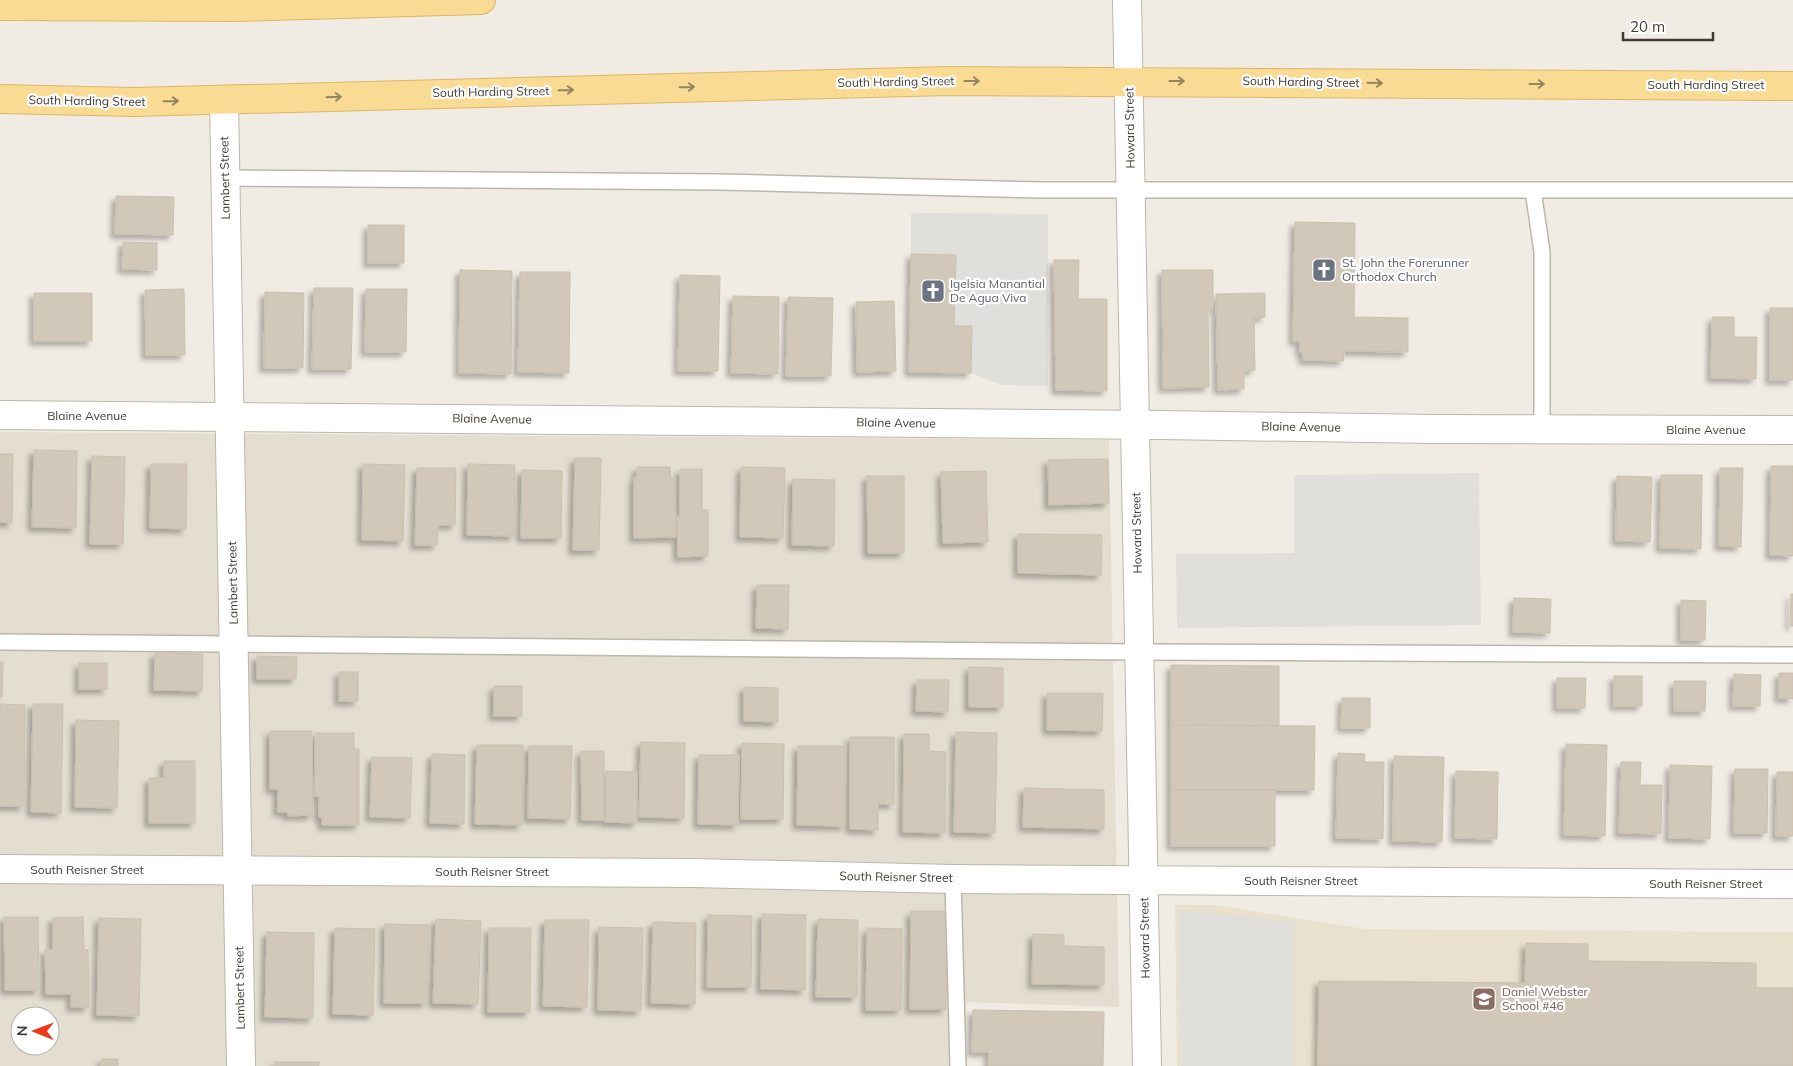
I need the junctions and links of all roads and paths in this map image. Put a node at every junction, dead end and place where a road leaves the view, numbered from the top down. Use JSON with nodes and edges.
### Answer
{"nodes":[{"id":1,"x":481,"y":0,"type":"edge"},
{"id":2,"x":1127,"y":0,"type":"edge"},
{"id":3,"x":0,"y":6,"type":"edge"},
{"id":4,"x":1129,"y":81,"type":"junction"},
{"id":5,"x":1793,"y":86,"type":"edge"},
{"id":6,"x":0,"y":99,"type":"edge"},
{"id":7,"x":224,"y":100,"type":"junction"},
{"id":8,"x":225,"y":178,"type":"junction"},
{"id":9,"x":1131,"y":189,"type":"junction"},
{"id":10,"x":1533,"y":190,"type":"junction"},
{"id":11,"x":1793,"y":190,"type":"edge"},
{"id":12,"x":0,"y":415,"type":"edge"},
{"id":13,"x":230,"y":416,"type":"junction"},
{"id":14,"x":1135,"y":425,"type":"junction"},
{"id":15,"x":1542,"y":430,"type":"junction"},
{"id":16,"x":1793,"y":430,"type":"edge"},
{"id":17,"x":0,"y":642,"type":"edge"},
{"id":18,"x":234,"y":643,"type":"junction"},
{"id":19,"x":1140,"y":652,"type":"junction"},
{"id":20,"x":1793,"y":655,"type":"edge"},
{"id":21,"x":0,"y":869,"type":"edge"},
{"id":22,"x":238,"y":871,"type":"junction"},
{"id":23,"x":953,"y":879,"type":"junction"},
{"id":24,"x":1144,"y":880,"type":"junction"},
{"id":25,"x":1793,"y":884,"type":"edge"},
{"id":26,"x":241,"y":1066,"type":"edge"},
{"id":27,"x":958,"y":1066,"type":"edge"},
{"id":28,"x":1147,"y":1066,"type":"edge"}],
"edges":[{"from":1,"to":3,"type":"main road"},
{"from":2,"to":4,"type":"street","name":"Howard Street"},
{"from":4,"to":5,"type":"main road","name":"South Harding Street","one_way":true},
{"from":7,"to":4,"type":"main road","name":"South Harding Street","one_way":true},
{"from":4,"to":9,"type":"street","name":"Howard Street"},
{"from":6,"to":7,"type":"main road","name":"South Harding Street","one_way":true},
{"from":7,"to":8,"type":"street","name":"Lambert Street"},
{"from":8,"to":9,"type":"lane"},
{"from":8,"to":13,"type":"street","name":"Lambert Street"},
{"from":9,"to":10,"type":"lane"},
{"from":9,"to":14,"type":"street","name":"Howard Street"},
{"from":10,"to":11,"type":"lane"},
{"from":10,"to":15,"type":"lane"},
{"from":12,"to":13,"type":"street","name":"Blaine Avenue"},
{"from":13,"to":14,"type":"street","name":"Blaine Avenue"},
{"from":13,"to":18,"type":"street","name":"Lambert Street"},
{"from":14,"to":15,"type":"street","name":"Blaine Avenue"},
{"from":14,"to":19,"type":"street","name":"Howard Street"},
{"from":15,"to":16,"type":"street","name":"Blaine Avenue"},
{"from":17,"to":18,"type":"lane"},
{"from":18,"to":19,"type":"lane"},
{"from":18,"to":22,"type":"street","name":"Lambert Street"},
{"from":19,"to":20,"type":"lane"},
{"from":19,"to":24,"type":"street","name":"Howard Street"},
{"from":21,"to":22,"type":"street","name":"South Reisner Street"},
{"from":22,"to":23,"type":"street","name":"South Reisner Street"},
{"from":22,"to":26,"type":"street","name":"Lambert Street"},
{"from":23,"to":24,"type":"street","name":"South Reisner Street"},
{"from":23,"to":27,"type":"lane"},
{"from":24,"to":25,"type":"street","name":"South Reisner Street"},
{"from":24,"to":28,"type":"street","name":"Howard Street"}]}
